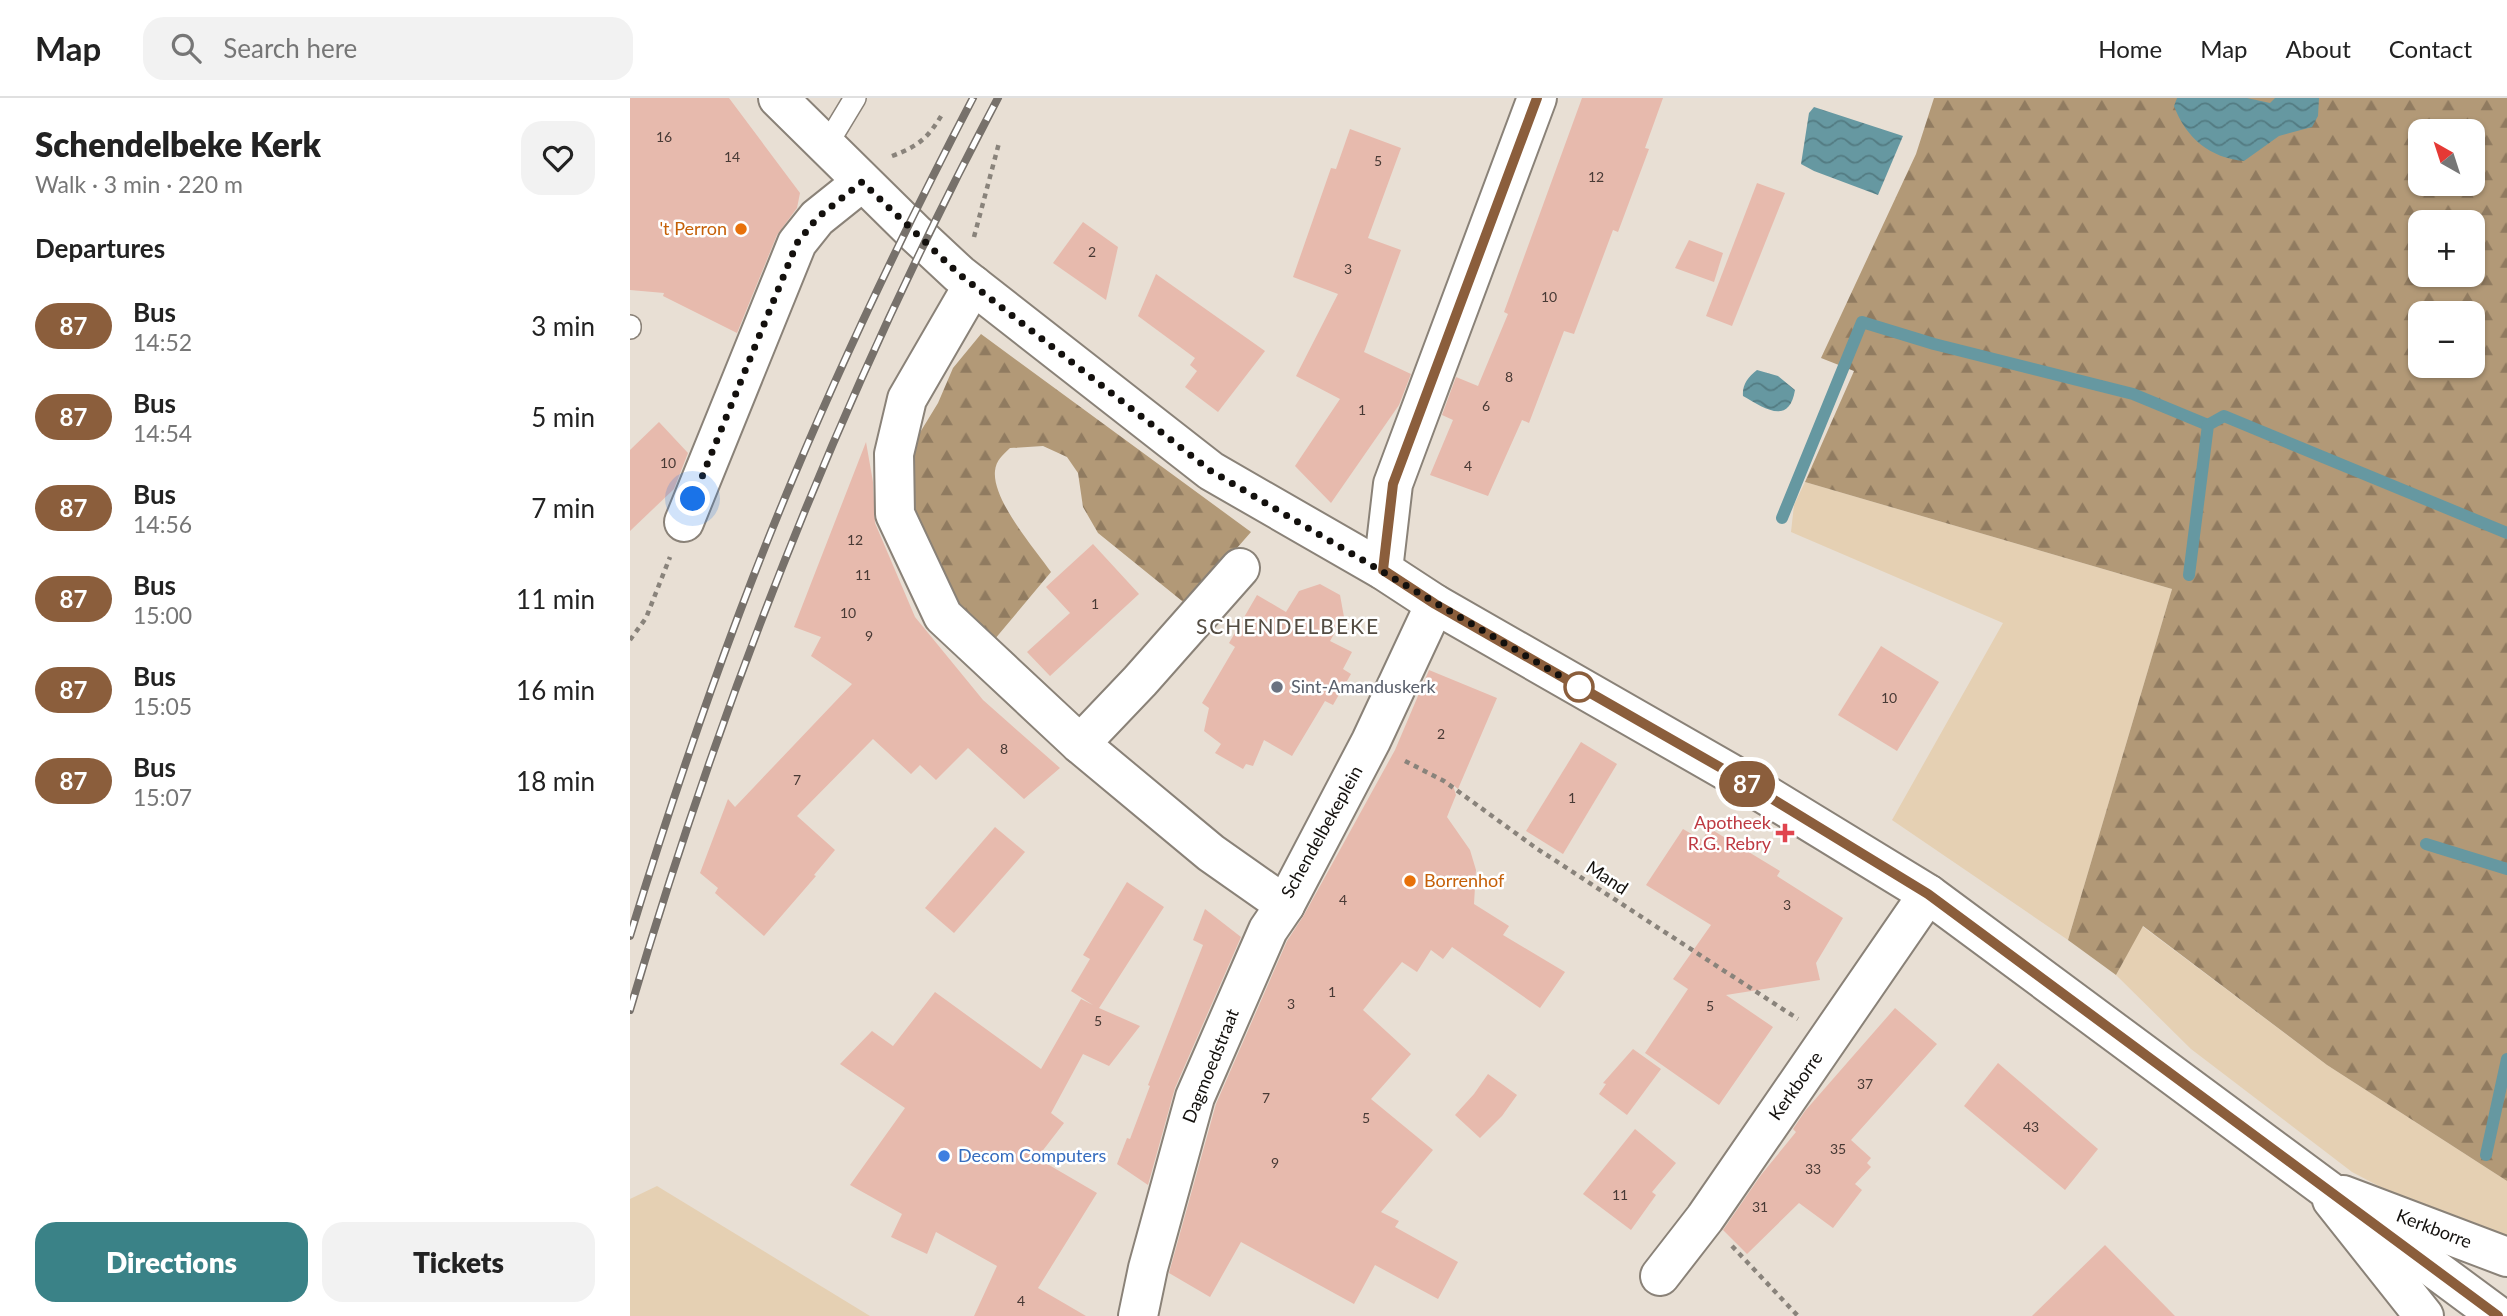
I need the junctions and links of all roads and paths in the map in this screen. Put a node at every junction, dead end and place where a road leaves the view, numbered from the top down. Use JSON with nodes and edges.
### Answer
{"nodes":[{"id":1,"x":778,"y":98,"type":"edge"},
{"id":2,"x":855,"y":98,"type":"edge"},
{"id":3,"x":1537,"y":98,"type":"edge"},
{"id":4,"x":943,"y":113,"type":"dead end"},
{"id":5,"x":999,"y":144,"type":"dead end"},
{"id":6,"x":826,"y":146,"type":"junction"},
{"id":7,"x":862,"y":182,"type":"junction"},
{"id":8,"x":966,"y":279,"type":"junction"},
{"id":9,"x":684,"y":522,"type":"joint"},
{"id":10,"x":1240,"y":568,"type":"dead end"},
{"id":11,"x":1383,"y":570,"type":"junction"},
{"id":12,"x":1435,"y":604,"type":"junction"},
{"id":13,"x":630,"y":640,"type":"edge"},
{"id":14,"x":1371,"y":741,"type":"junction"},
{"id":15,"x":1080,"y":744,"type":"junction"},
{"id":16,"x":1928,"y":894,"type":"junction"},
{"id":17,"x":1285,"y":905,"type":"junction"},
{"id":18,"x":1828,"y":1038,"type":"junction"},
{"id":19,"x":2321,"y":1187,"type":"junction"},
{"id":20,"x":1705,"y":1218,"type":"junction"},
{"id":21,"x":2507,"y":1257,"type":"edge"},
{"id":22,"x":1660,"y":1276,"type":"dead end"},
{"id":23,"x":1138,"y":1316,"type":"edge"},
{"id":24,"x":1798,"y":1316,"type":"edge"},
{"id":25,"x":2424,"y":1316,"type":"edge"},
{"id":26,"x":2498,"y":1316,"type":"edge"}],
"edges":[{"from":1,"to":6,"type":"street","name":"Kerkborre"},
{"from":2,"to":6,"type":"lane"},
{"from":3,"to":11,"type":"street"},
{"from":4,"to":7,"type":"path"},
{"from":5,"to":8,"type":"path"},
{"from":6,"to":7,"type":"street","name":"Kerkborre"},
{"from":7,"to":8,"type":"street","name":"Kerkborre"},
{"from":7,"to":9,"type":"street"},
{"from":8,"to":11,"type":"street","name":"Kerkborre"},
{"from":8,"to":15,"type":"street","name":"Schendelbekeplein"},
{"from":9,"to":13,"type":"path"},
{"from":10,"to":15,"type":"street"},
{"from":11,"to":12,"type":"street","name":"Kerkborre"},
{"from":12,"to":14,"type":"street","name":"Schendelbekeplein"},
{"from":12,"to":16,"type":"street","name":"Kerkborre"},
{"from":14,"to":17,"type":"street","name":"Schendelbekeplein"},
{"from":14,"to":18,"type":"path","name":"Mand"},
{"from":15,"to":17,"type":"street","name":"Schendelbekeplein"},
{"from":16,"to":18,"type":"street","name":"Kerkborre"},
{"from":16,"to":19,"type":"street","name":"Kerkborre"},
{"from":17,"to":23,"type":"street","name":"Dagmoedstraat"},
{"from":18,"to":20,"type":"street","name":"Kerkborre"},
{"from":19,"to":21,"type":"street","name":"Kerkborre"},
{"from":19,"to":25,"type":"street","name":"Kerkborre"},
{"from":19,"to":26,"type":"street","name":"Kerkborre"},
{"from":20,"to":22,"type":"street","name":"Kerkborre"},
{"from":20,"to":24,"type":"path"}]}
